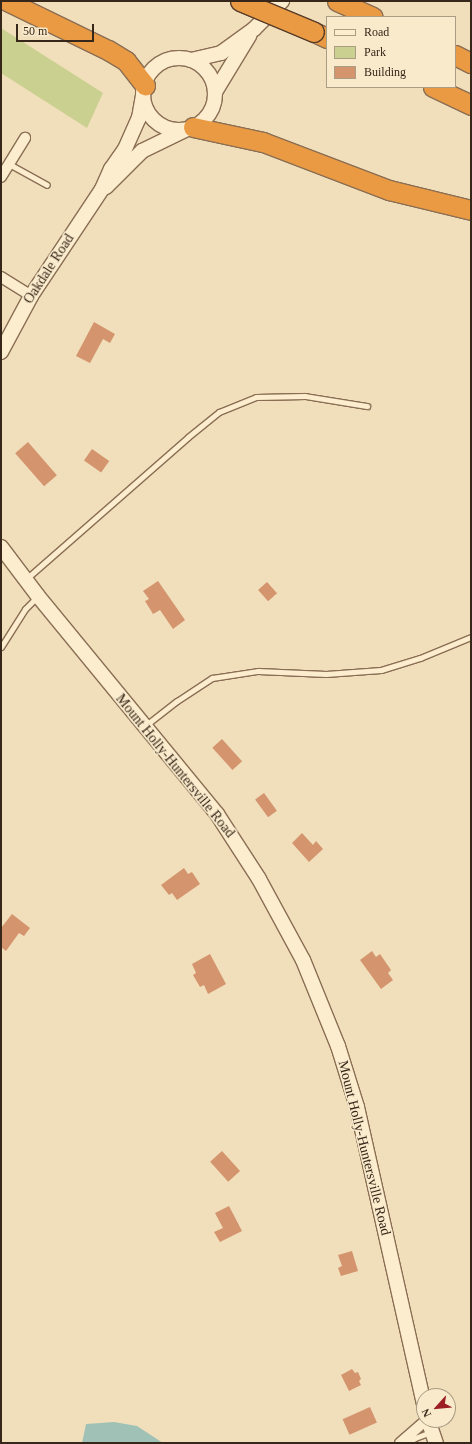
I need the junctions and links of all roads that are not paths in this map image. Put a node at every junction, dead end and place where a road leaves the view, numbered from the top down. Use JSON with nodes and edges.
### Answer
{"nodes":[{"id":1,"x":8,"y":1,"type":"edge"},
{"id":2,"x":240,"y":1,"type":"edge"},
{"id":3,"x":282,"y":1,"type":"edge"},
{"id":4,"x":341,"y":3,"type":"edge"},
{"id":5,"x":372,"y":16,"type":"edge"},
{"id":6,"x":254,"y":29,"type":"junction"},
{"id":7,"x":320,"y":35,"type":"edge"},
{"id":8,"x":456,"y":56,"type":"edge"},
{"id":9,"x":191,"y":60,"type":"junction"},
{"id":10,"x":471,"y":63,"type":"edge"},
{"id":11,"x":144,"y":87,"type":"junction"},
{"id":12,"x":435,"y":88,"type":"edge"},
{"id":13,"x":215,"y":92,"type":"junction"},
{"id":14,"x":471,"y":105,"type":"edge"},
{"id":15,"x":190,"y":128,"type":"junction"},
{"id":16,"x":25,"y":138,"type":"dead end"},
{"id":17,"x":9,"y":164,"type":"junction"},
{"id":18,"x":1,"y":176,"type":"edge"},
{"id":19,"x":47,"y":185,"type":"dead end"},
{"id":20,"x":102,"y":189,"type":"junction"},
{"id":21,"x":471,"y":210,"type":"edge"},
{"id":22,"x":1,"y":277,"type":"edge"},
{"id":23,"x":31,"y":296,"type":"junction"},
{"id":24,"x":1,"y":352,"type":"edge"},
{"id":25,"x":367,"y":406,"type":"dead end"},
{"id":26,"x":1,"y":540,"type":"edge"},
{"id":27,"x":1,"y":547,"type":"edge"},
{"id":28,"x":25,"y":580,"type":"junction"},
{"id":29,"x":38,"y":596,"type":"junction"},
{"id":30,"x":471,"y":636,"type":"edge"},
{"id":31,"x":1,"y":647,"type":"edge"},
{"id":32,"x":144,"y":727,"type":"junction"},
{"id":33,"x":420,"y":1388,"type":"edge"},
{"id":34,"x":430,"y":1429,"type":"edge"},
{"id":35,"x":400,"y":1443,"type":"edge"},
{"id":36,"x":408,"y":1443,"type":"edge"}],
"edges":[{"from":1,"to":11,"type":"highway"},
{"from":2,"to":7,"type":"highway","bridge":true},
{"from":3,"to":6,"type":"main road"},
{"from":4,"to":5,"type":"highway"},
{"from":6,"to":9,"type":"main road"},
{"from":6,"to":13,"type":"main road"},
{"from":8,"to":10,"type":"highway"},
{"from":9,"to":11,"type":"main road"},
{"from":9,"to":13,"type":"main road"},
{"from":11,"to":15,"type":"main road"},
{"from":11,"to":20,"type":"main road","name":"Oakdale Road"},
{"from":12,"to":14,"type":"highway"},
{"from":13,"to":15,"type":"main road"},
{"from":15,"to":20,"type":"main road","name":"Oakdale Road"},
{"from":15,"to":21,"type":"highway"},
{"from":16,"to":17,"type":"street"},
{"from":17,"to":18,"type":"street"},
{"from":17,"to":19,"type":"lane"},
{"from":20,"to":23,"type":"main road","name":"Oakdale Road"},
{"from":22,"to":23,"type":"street"},
{"from":23,"to":24,"type":"main road","name":"Oakdale Road"},
{"from":25,"to":28,"type":"lane"},
{"from":26,"to":28,"type":"main road","name":"Mount Holly-Huntersville Road"},
{"from":27,"to":28,"type":"main road","name":"Mount Holly-Huntersville Road"},
{"from":28,"to":29,"type":"main road","name":"Mount Holly-Huntersville Road"},
{"from":29,"to":31,"type":"lane"},
{"from":29,"to":32,"type":"main road","name":"Mount Holly-Huntersville Road"},
{"from":30,"to":32,"type":"lane"},
{"from":32,"to":33,"type":"main road","name":"Mount Holly-Huntersville Road"},
{"from":34,"to":35,"type":"street"},
{"from":34,"to":36,"type":"lane"}]}
